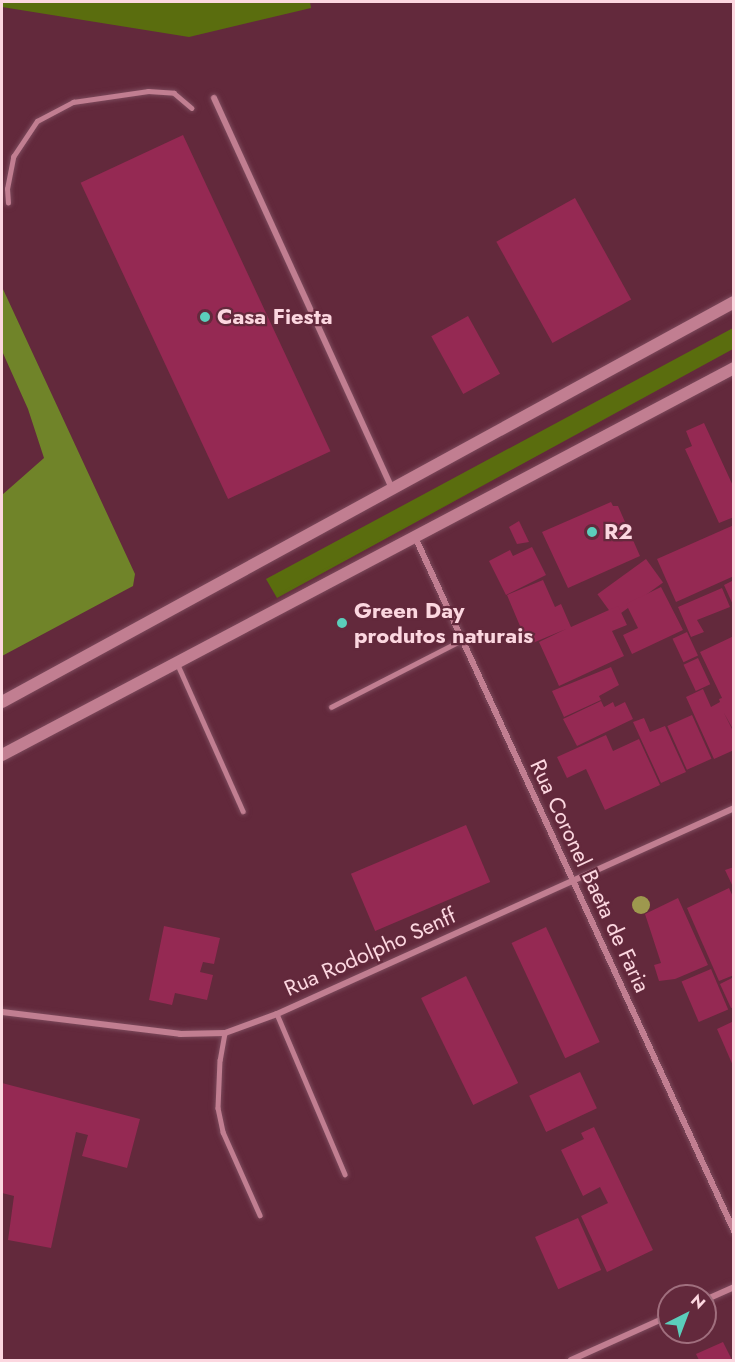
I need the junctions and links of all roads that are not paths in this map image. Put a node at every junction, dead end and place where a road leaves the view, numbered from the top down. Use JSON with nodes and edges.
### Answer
{"nodes":[{"id":1,"x":214,"y":98,"type":"dead end"},
{"id":2,"x":192,"y":108,"type":"dead end"},
{"id":3,"x":8,"y":203,"type":"dead end"},
{"id":4,"x":734,"y":302,"type":"edge"},
{"id":5,"x":734,"y":368,"type":"edge"},
{"id":6,"x":392,"y":488,"type":"junction"},
{"id":7,"x":414,"y":537,"type":"junction"},
{"id":8,"x":462,"y":640,"type":"junction"},
{"id":9,"x":177,"y":662,"type":"junction"},
{"id":10,"x":2,"y":702,"type":"edge"},
{"id":11,"x":331,"y":707,"type":"dead end"},
{"id":12,"x":2,"y":755,"type":"edge"},
{"id":13,"x":734,"y":808,"type":"edge"},
{"id":14,"x":243,"y":811,"type":"dead end"},
{"id":15,"x":572,"y":880,"type":"junction"},
{"id":16,"x":2,"y":1012,"type":"edge"},
{"id":17,"x":277,"y":1014,"type":"junction"},
{"id":18,"x":225,"y":1033,"type":"junction"},
{"id":19,"x":345,"y":1174,"type":"dead end"},
{"id":20,"x":260,"y":1215,"type":"dead end"},
{"id":21,"x":734,"y":1231,"type":"edge"},
{"id":22,"x":734,"y":1287,"type":"edge"},
{"id":23,"x":717,"y":1295,"type":"edge"},
{"id":24,"x":657,"y":1321,"type":"edge"},
{"id":25,"x":571,"y":1360,"type":"edge"}],
"edges":[{"from":1,"to":6,"type":"street"},
{"from":2,"to":3,"type":"lane"},
{"from":4,"to":6,"type":"main road"},
{"from":5,"to":7,"type":"main road"},
{"from":6,"to":10,"type":"main road"},
{"from":7,"to":8,"type":"street","name":"Rua Coronel Baeta de Faria"},
{"from":7,"to":9,"type":"main road"},
{"from":8,"to":11,"type":"lane"},
{"from":8,"to":15,"type":"street","name":"Rua Coronel Baeta de Faria"},
{"from":9,"to":12,"type":"main road"},
{"from":9,"to":14,"type":"lane"},
{"from":13,"to":15,"type":"street","name":"Rua Rodolpho Senff"},
{"from":15,"to":17,"type":"street","name":"Rua Rodolpho Senff"},
{"from":15,"to":21,"type":"street","name":"Rua Coronel Baeta de Faria"},
{"from":16,"to":18,"type":"street","name":"Rua Rodolpho Senff"},
{"from":17,"to":18,"type":"street","name":"Rua Rodolpho Senff"},
{"from":17,"to":19,"type":"lane"},
{"from":18,"to":20,"type":"lane"},
{"from":22,"to":23,"type":"street"},
{"from":24,"to":25,"type":"street"}]}
